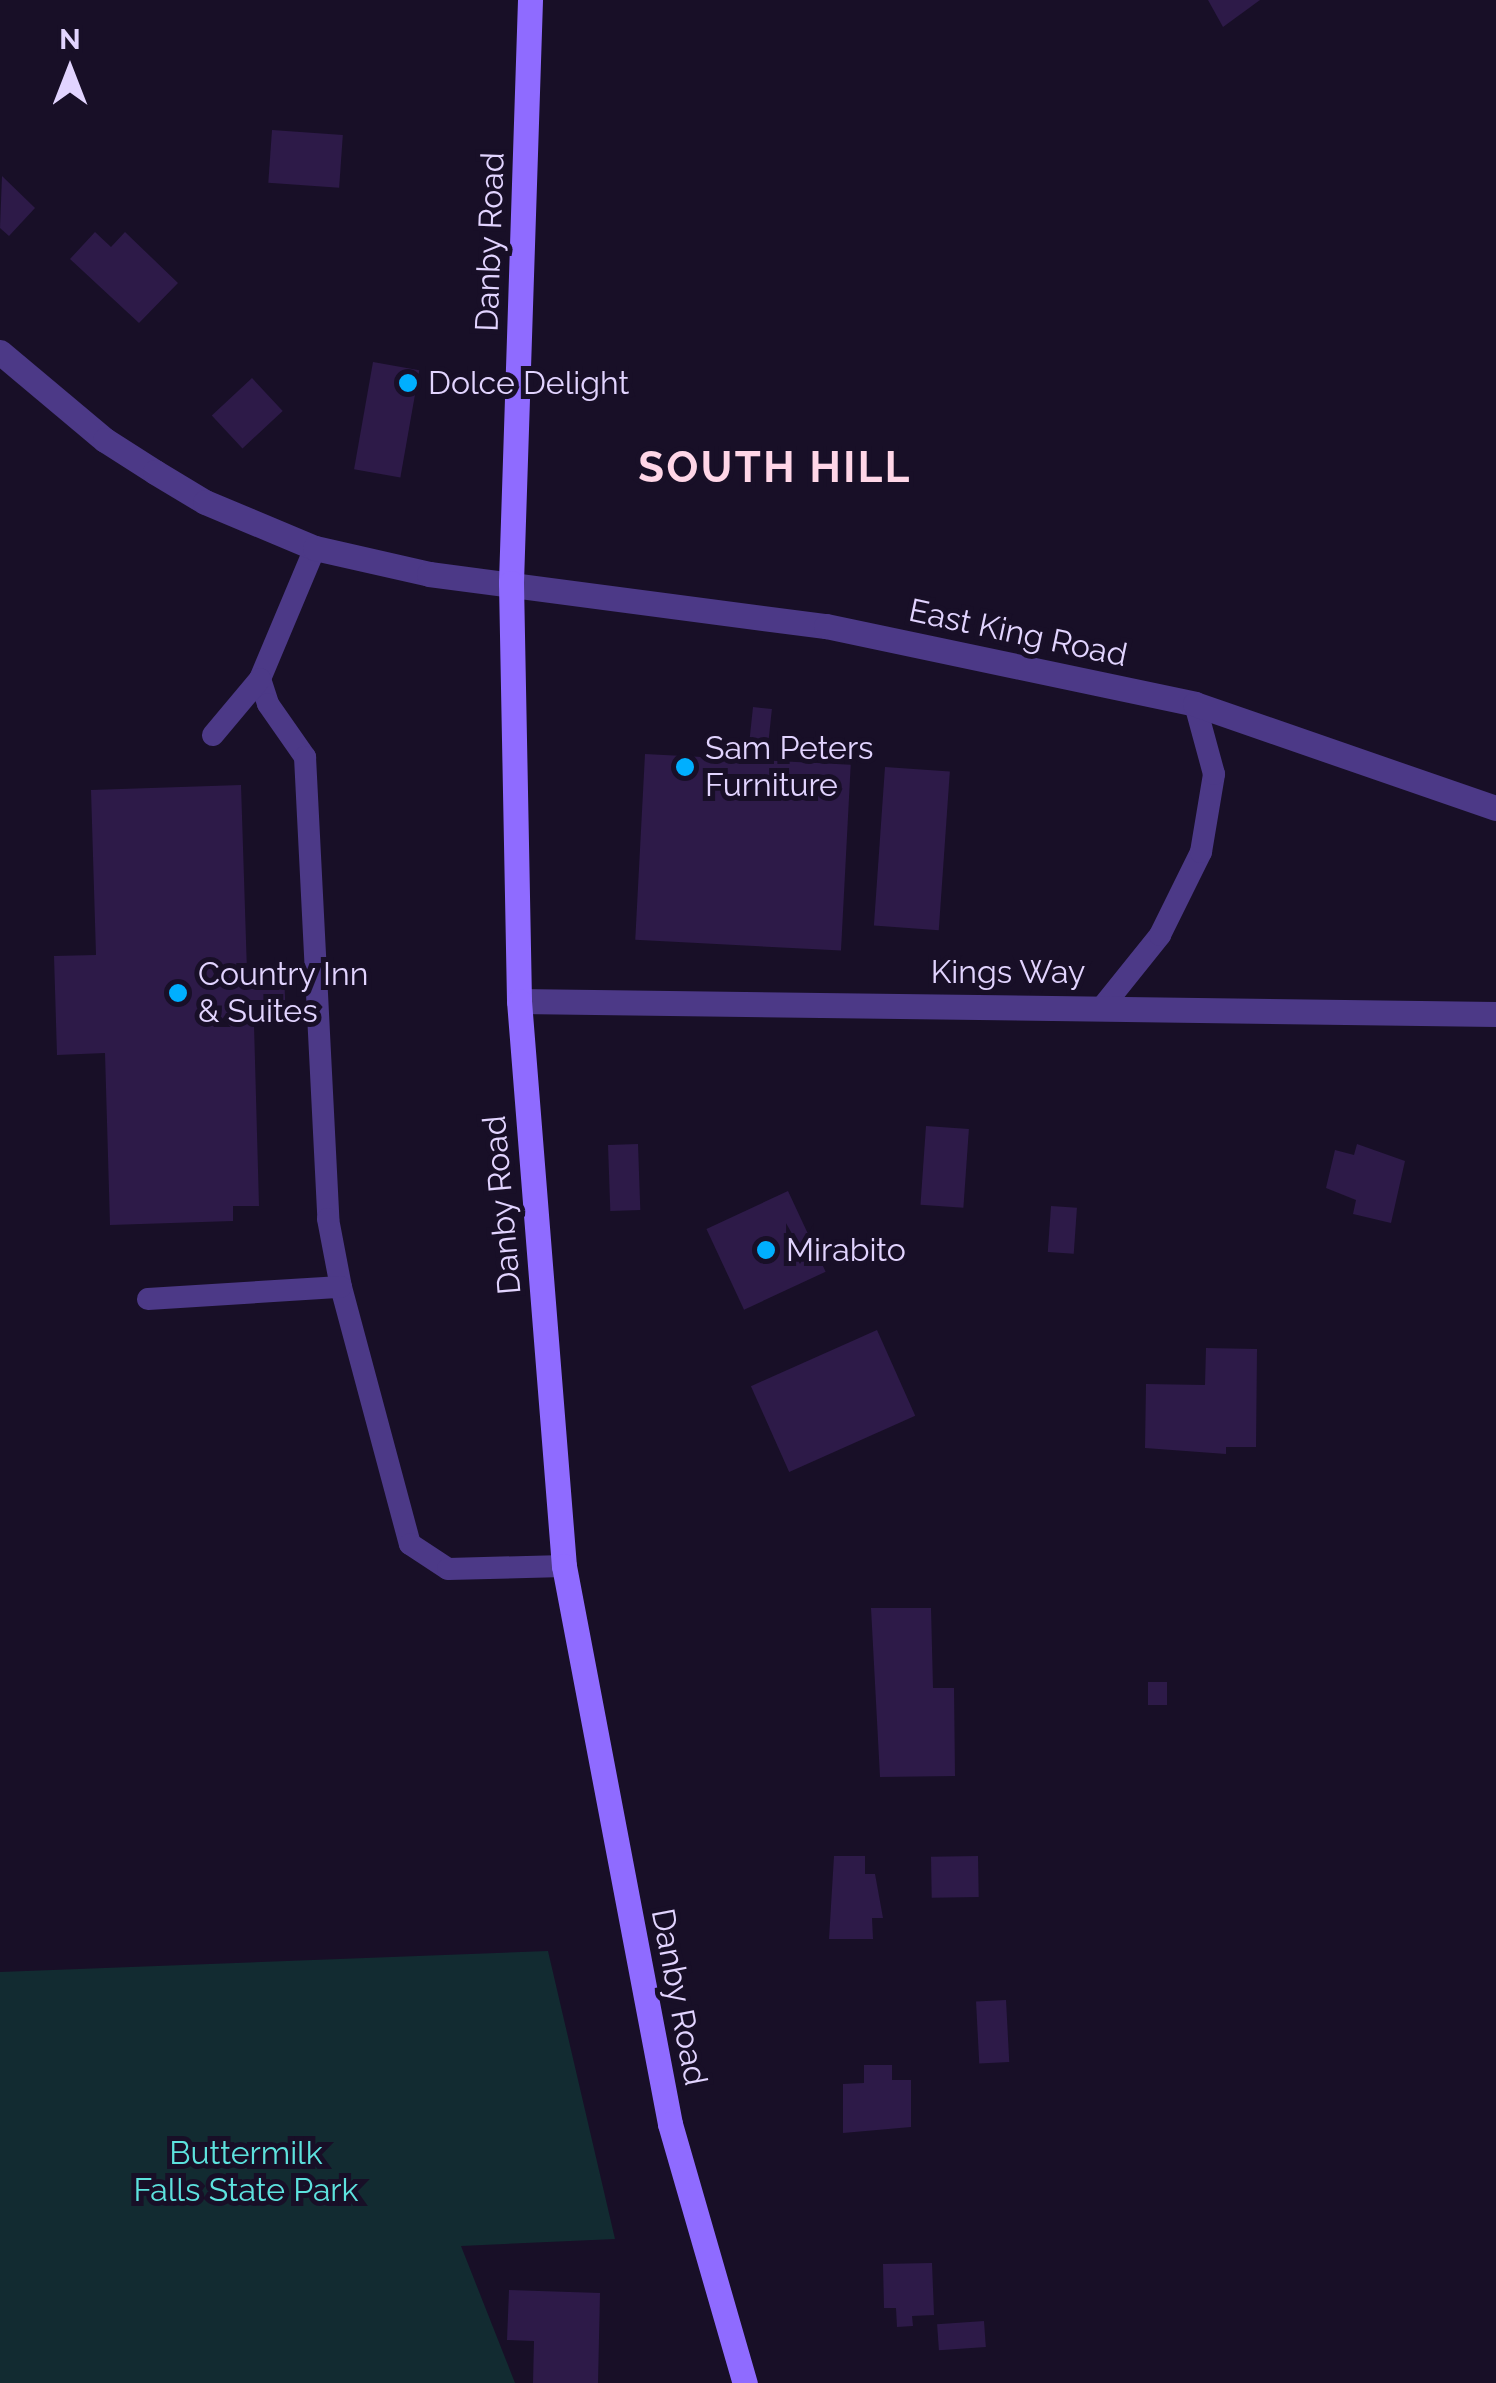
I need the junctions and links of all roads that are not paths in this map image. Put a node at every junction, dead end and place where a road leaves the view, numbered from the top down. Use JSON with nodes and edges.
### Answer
{"nodes":[{"id":1,"x":530,"y":0,"type":"edge"},
{"id":2,"x":0,"y":352,"type":"edge"},
{"id":3,"x":315,"y":548,"type":"junction"},
{"id":4,"x":511,"y":583,"type":"junction"},
{"id":5,"x":260,"y":679,"type":"junction"},
{"id":6,"x":1195,"y":704,"type":"junction"},
{"id":7,"x":213,"y":735,"type":"dead end"},
{"id":8,"x":1496,"y":808,"type":"edge"},
{"id":9,"x":519,"y":1001,"type":"junction"},
{"id":10,"x":1104,"y":1005,"type":"junction"},
{"id":11,"x":1496,"y":1014,"type":"edge"},
{"id":12,"x":341,"y":1286,"type":"junction"},
{"id":13,"x":148,"y":1299,"type":"dead end"},
{"id":14,"x":564,"y":1566,"type":"junction"},
{"id":15,"x":745,"y":2383,"type":"edge"}],
"edges":[{"from":1,"to":4,"type":"main road","name":"Danby Road"},
{"from":2,"to":3,"type":"street","name":"East King Road"},
{"from":3,"to":4,"type":"street","name":"East King Road"},
{"from":3,"to":5,"type":"lane"},
{"from":4,"to":6,"type":"street","name":"East King Road"},
{"from":4,"to":9,"type":"main road","name":"Danby Road"},
{"from":5,"to":7,"type":"lane"},
{"from":5,"to":12,"type":"lane"},
{"from":6,"to":8,"type":"street","name":"East King Road"},
{"from":6,"to":10,"type":"lane"},
{"from":9,"to":10,"type":"street","name":"Kings Way"},
{"from":9,"to":14,"type":"main road","name":"Danby Road"},
{"from":10,"to":11,"type":"street","name":"Kings Way"},
{"from":12,"to":13,"type":"lane"},
{"from":12,"to":14,"type":"lane"},
{"from":14,"to":15,"type":"main road","name":"Danby Road"}]}
